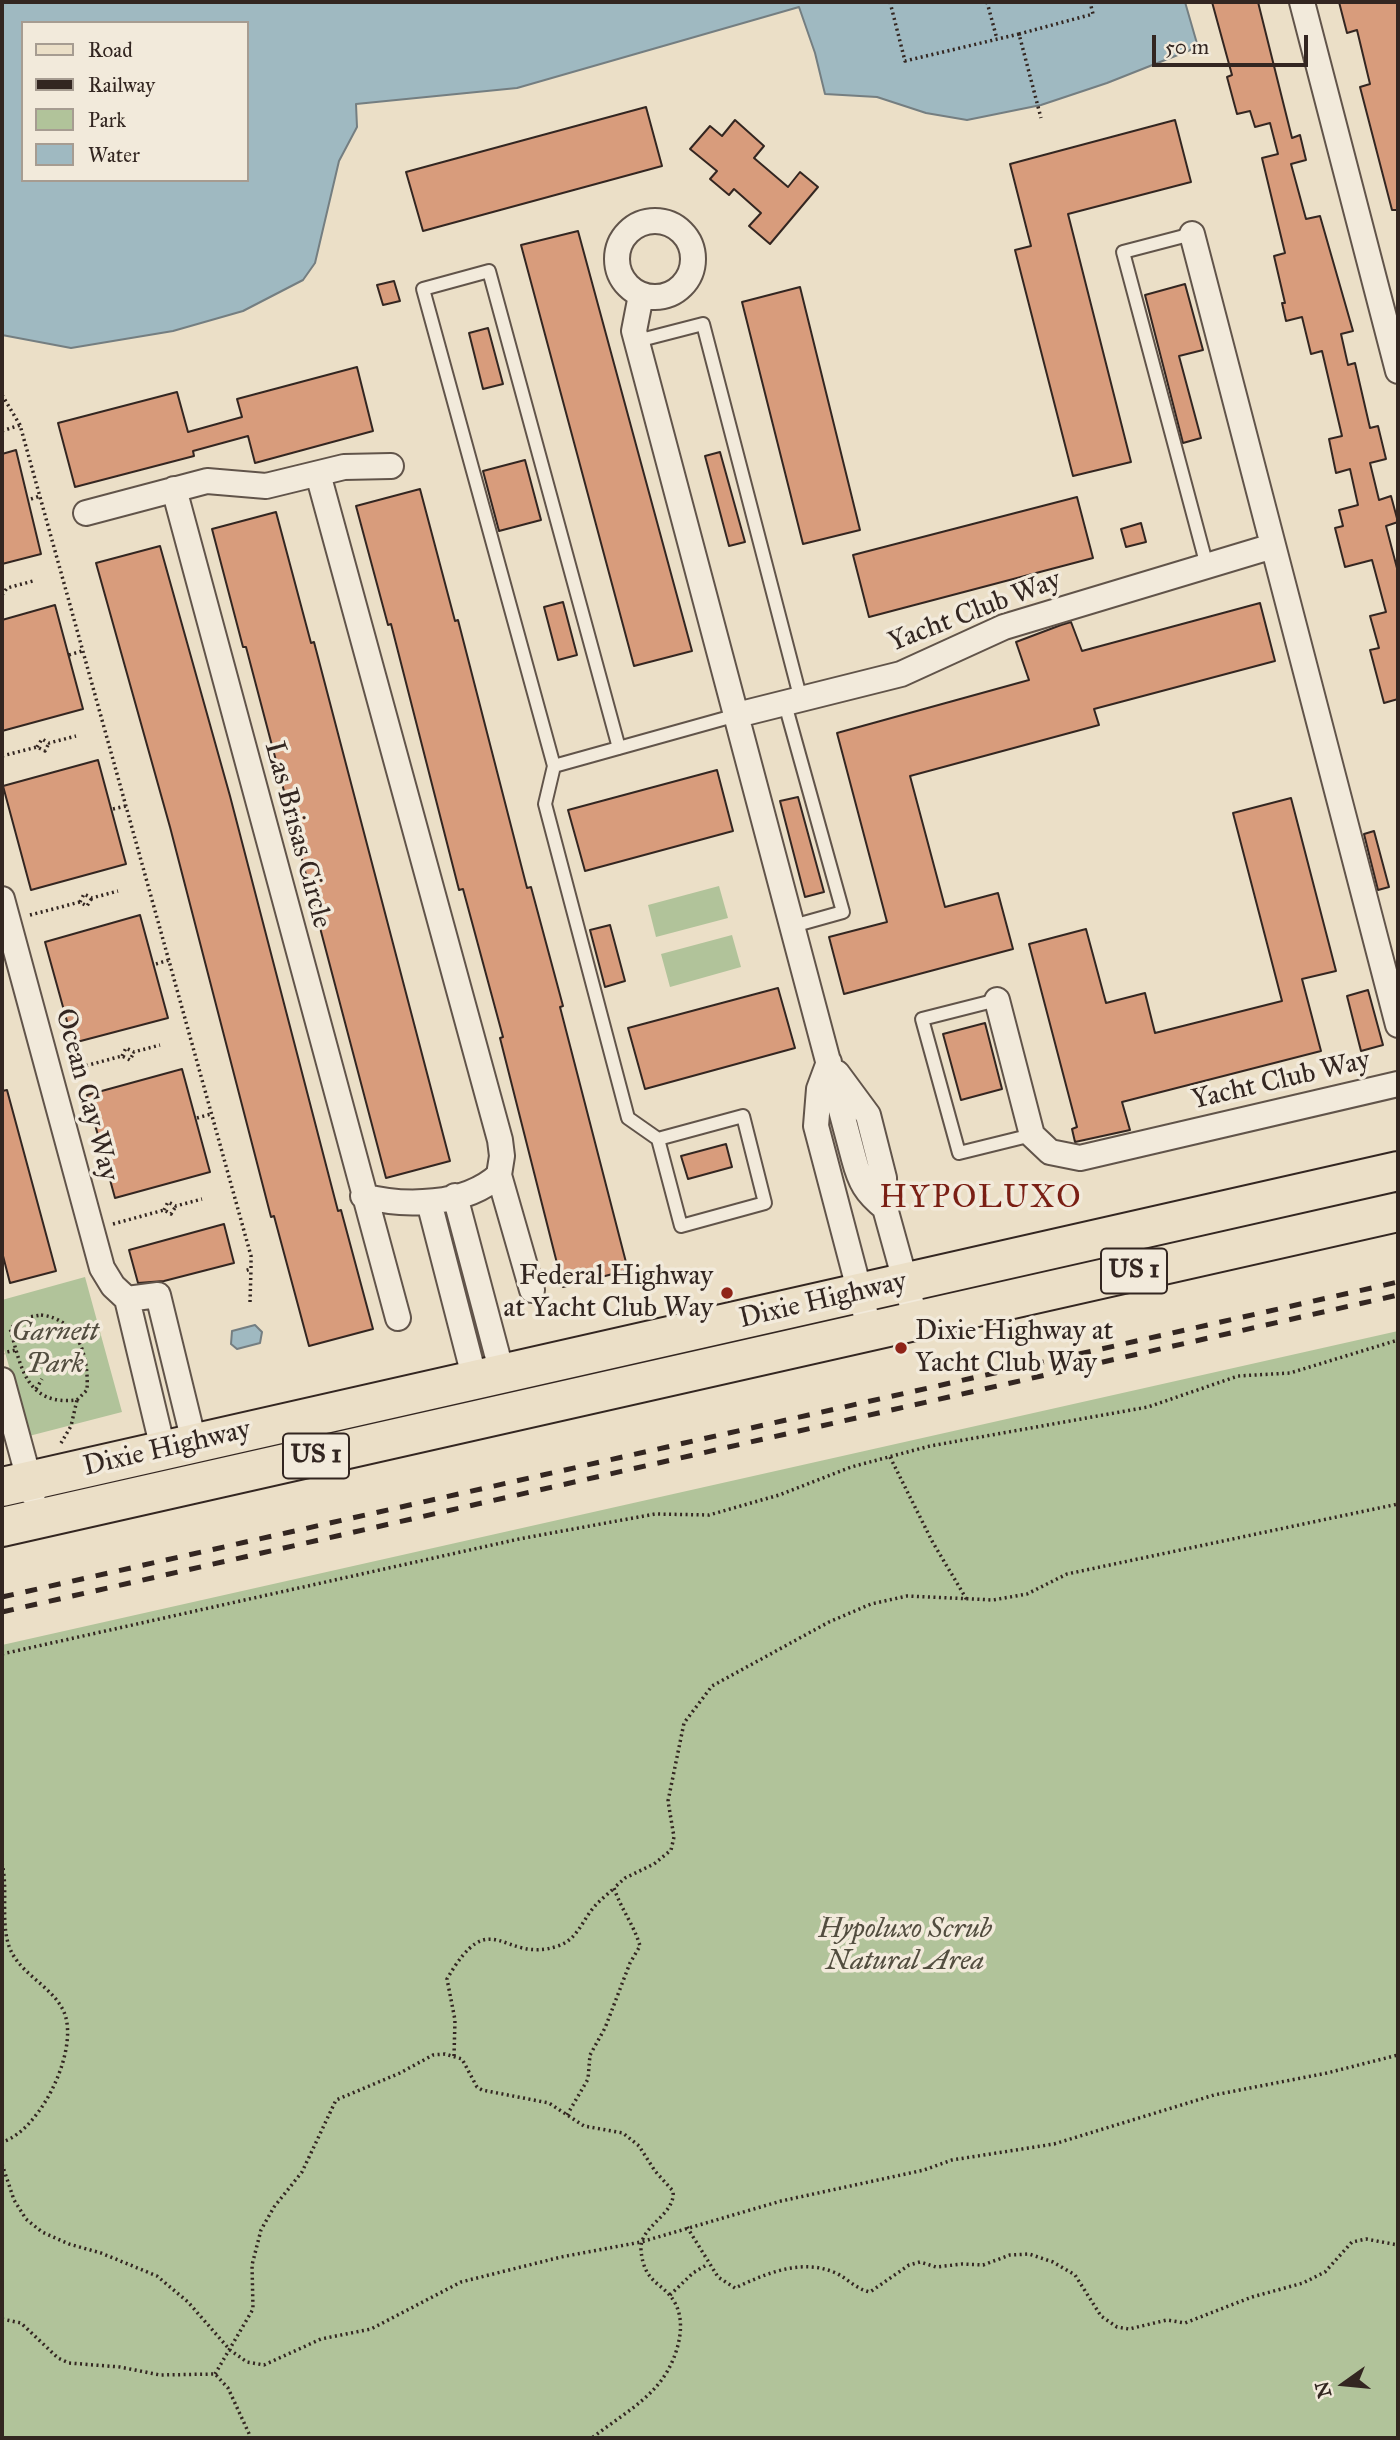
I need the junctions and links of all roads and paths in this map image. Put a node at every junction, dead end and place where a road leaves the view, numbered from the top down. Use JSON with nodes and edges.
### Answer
{"nodes":[{"id":1,"x":890,"y":2,"type":"edge"},
{"id":2,"x":987,"y":2,"type":"edge"},
{"id":3,"x":1090,"y":2,"type":"edge"},
{"id":4,"x":1301,"y":2,"type":"edge"},
{"id":5,"x":1019,"y":34,"type":"junction"},
{"id":6,"x":997,"y":39,"type":"junction"},
{"id":7,"x":1041,"y":118,"type":"dead end"},
{"id":8,"x":1192,"y":234,"type":"joint"},
{"id":9,"x":641,"y":295,"type":"dead end"},
{"id":10,"x":637,"y":341,"type":"junction"},
{"id":11,"x":1398,"y":371,"type":"edge"},
{"id":12,"x":2,"y":395,"type":"edge"},
{"id":13,"x":20,"y":425,"type":"junction"},
{"id":14,"x":2,"y":431,"type":"edge"},
{"id":15,"x":391,"y":466,"type":"dead end"},
{"id":16,"x":318,"y":474,"type":"junction"},
{"id":17,"x":174,"y":489,"type":"junction"},
{"id":18,"x":40,"y":496,"type":"junction"},
{"id":19,"x":32,"y":499,"type":"dead end"},
{"id":20,"x":86,"y":513,"type":"dead end"},
{"id":21,"x":1273,"y":546,"type":"junction"},
{"id":22,"x":1207,"y":566,"type":"junction"},
{"id":23,"x":33,"y":581,"type":"dead end"},
{"id":24,"x":2,"y":585,"type":"edge"},
{"id":25,"x":7,"y":588,"type":"junction"},
{"id":26,"x":2,"y":595,"type":"edge"},
{"id":27,"x":82,"y":651,"type":"junction"},
{"id":28,"x":69,"y":655,"type":"dead end"},
{"id":29,"x":793,"y":701,"type":"junction"},
{"id":30,"x":737,"y":715,"type":"junction"},
{"id":31,"x":76,"y":736,"type":"dead end"},
{"id":32,"x":49,"y":743,"type":"junction"},
{"id":33,"x":37,"y":747,"type":"junction"},
{"id":34,"x":620,"y":748,"type":"junction"},
{"id":35,"x":2,"y":756,"type":"edge"},
{"id":36,"x":554,"y":766,"type":"junction"},
{"id":37,"x":126,"y":806,"type":"junction"},
{"id":38,"x":113,"y":809,"type":"dead end"},
{"id":39,"x":118,"y":891,"type":"dead end"},
{"id":40,"x":92,"y":898,"type":"junction"},
{"id":41,"x":2,"y":899,"type":"edge"},
{"id":42,"x":80,"y":902,"type":"junction"},
{"id":43,"x":28,"y":916,"type":"dead end"},
{"id":44,"x":793,"y":926,"type":"junction"},
{"id":45,"x":169,"y":960,"type":"junction"},
{"id":46,"x":156,"y":964,"type":"dead end"},
{"id":47,"x":997,"y":1000,"type":"joint"},
{"id":48,"x":1398,"y":1025,"type":"edge"},
{"id":49,"x":160,"y":1045,"type":"dead end"},
{"id":50,"x":134,"y":1052,"type":"junction"},
{"id":51,"x":122,"y":1056,"type":"junction"},
{"id":52,"x":829,"y":1061,"type":"junction"},
{"id":53,"x":70,"y":1069,"type":"dead end"},
{"id":54,"x":1398,"y":1084,"type":"edge"},
{"id":55,"x":211,"y":1114,"type":"junction"},
{"id":56,"x":197,"y":1118,"type":"dead end"},
{"id":57,"x":1032,"y":1135,"type":"junction"},
{"id":58,"x":658,"y":1139,"type":"junction"},
{"id":59,"x":866,"y":1158,"type":"junction"},
{"id":60,"x":825,"y":1164,"type":"junction"},
{"id":61,"x":1398,"y":1171,"type":"edge"},
{"id":62,"x":499,"y":1175,"type":"junction"},
{"id":63,"x":363,"y":1196,"type":"junction"},
{"id":64,"x":455,"y":1196,"type":"junction"},
{"id":65,"x":202,"y":1199,"type":"dead end"},
{"id":66,"x":429,"y":1202,"type":"junction"},
{"id":67,"x":176,"y":1206,"type":"junction"},
{"id":68,"x":164,"y":1210,"type":"junction"},
{"id":69,"x":1398,"y":1212,"type":"edge"},
{"id":70,"x":113,"y":1224,"type":"dead end"},
{"id":71,"x":469,"y":1251,"type":"junction"},
{"id":72,"x":443,"y":1257,"type":"junction"},
{"id":73,"x":251,"y":1269,"type":"junction"},
{"id":74,"x":244,"y":1272,"type":"dead end"},
{"id":75,"x":907,"y":1282,"type":"junction"},
{"id":76,"x":532,"y":1290,"type":"dead end"},
{"id":77,"x":860,"y":1293,"type":"junction"},
{"id":78,"x":127,"y":1299,"type":"junction"},
{"id":79,"x":250,"y":1302,"type":"dead end"},
{"id":80,"x":398,"y":1318,"type":"dead end"},
{"id":81,"x":916,"y":1320,"type":"junction"},
{"id":82,"x":870,"y":1331,"type":"junction"},
{"id":83,"x":151,"y":1333,"type":"junction"},
{"id":84,"x":1398,"y":1340,"type":"edge"},
{"id":85,"x":16,"y":1350,"type":"junction"},
{"id":86,"x":2,"y":1353,"type":"edge"},
{"id":87,"x":488,"y":1376,"type":"junction"},
{"id":88,"x":42,"y":1379,"type":"dead end"},
{"id":89,"x":2,"y":1380,"type":"edge"},
{"id":90,"x":36,"y":1389,"type":"junction"},
{"id":91,"x":77,"y":1400,"type":"junction"},
{"id":92,"x":178,"y":1446,"type":"junction"},
{"id":93,"x":53,"y":1451,"type":"dead end"},
{"id":94,"x":890,"y":1456,"type":"junction"},
{"id":95,"x":16,"y":1484,"type":"edge"},
{"id":96,"x":1398,"y":1504,"type":"edge"},
{"id":97,"x":39,"y":1518,"type":"junction"},
{"id":98,"x":2,"y":1527,"type":"edge"},
{"id":99,"x":967,"y":1600,"type":"junction"},
{"id":100,"x":2,"y":1654,"type":"edge"},
{"id":101,"x":2,"y":1863,"type":"edge"},
{"id":102,"x":614,"y":1888,"type":"junction"},
{"id":103,"x":1398,"y":2055,"type":"edge"},
{"id":104,"x":454,"y":2056,"type":"junction"},
{"id":105,"x":567,"y":2115,"type":"junction"},
{"id":106,"x":2,"y":2142,"type":"edge"},
{"id":107,"x":2,"y":2164,"type":"edge"},
{"id":108,"x":687,"y":2227,"type":"junction"},
{"id":109,"x":642,"y":2242,"type":"junction"},
{"id":110,"x":1398,"y":2245,"type":"edge"},
{"id":111,"x":709,"y":2263,"type":"junction"},
{"id":112,"x":670,"y":2295,"type":"junction"},
{"id":113,"x":2,"y":2319,"type":"edge"},
{"id":114,"x":230,"y":2350,"type":"junction"},
{"id":115,"x":215,"y":2374,"type":"junction"},
{"id":116,"x":251,"y":2438,"type":"edge"},
{"id":117,"x":592,"y":2438,"type":"edge"}],
"edges":[{"from":1,"to":6,"type":"path"},
{"from":2,"to":6,"type":"path"},
{"from":3,"to":5,"type":"path"},
{"from":4,"to":11,"type":"street"},
{"from":5,"to":6,"type":"path"},
{"from":5,"to":7,"type":"path"},
{"from":8,"to":21,"type":"street","name":"Yacht Club Way"},
{"from":8,"to":22,"type":"lane"},
{"from":9,"to":10,"type":"street"},
{"from":10,"to":29,"type":"lane"},
{"from":10,"to":30,"type":"street"},
{"from":12,"to":13,"type":"path"},
{"from":13,"to":14,"type":"path"},
{"from":13,"to":18,"type":"path"},
{"from":15,"to":16,"type":"street"},
{"from":16,"to":17,"type":"street"},
{"from":16,"to":62,"type":"street"},
{"from":17,"to":20,"type":"street"},
{"from":17,"to":63,"type":"street","name":"Las Brisas Circle"},
{"from":18,"to":19,"type":"path"},
{"from":18,"to":27,"type":"path"},
{"from":21,"to":22,"type":"street","name":"Yacht Club Way"},
{"from":21,"to":48,"type":"street","name":"Yacht Club Way"},
{"from":22,"to":29,"type":"street","name":"Yacht Club Way"},
{"from":23,"to":25,"type":"path"},
{"from":24,"to":25,"type":"path"},
{"from":25,"to":26,"type":"path"},
{"from":27,"to":28,"type":"path"},
{"from":27,"to":37,"type":"path"},
{"from":29,"to":30,"type":"street","name":"Yacht Club Way"},
{"from":29,"to":44,"type":"lane"},
{"from":30,"to":34,"type":"lane"},
{"from":30,"to":44,"type":"street"},
{"from":31,"to":32,"type":"path"},
{"from":32,"to":33,"type":"path"},
{"from":32,"to":33,"type":"path"},
{"from":33,"to":35,"type":"path"},
{"from":34,"to":36,"type":"lane"},
{"from":34,"to":36,"type":"lane"},
{"from":36,"to":58,"type":"lane"},
{"from":37,"to":38,"type":"path"},
{"from":37,"to":45,"type":"path"},
{"from":39,"to":40,"type":"path"},
{"from":40,"to":42,"type":"path"},
{"from":40,"to":42,"type":"path"},
{"from":41,"to":78,"type":"street","name":"Ocean Cay Way"},
{"from":42,"to":43,"type":"path"},
{"from":44,"to":52,"type":"street"},
{"from":45,"to":46,"type":"path"},
{"from":45,"to":55,"type":"path"},
{"from":47,"to":57,"type":"street"},
{"from":47,"to":57,"type":"lane"},
{"from":49,"to":50,"type":"path"},
{"from":50,"to":51,"type":"path"},
{"from":50,"to":51,"type":"path"},
{"from":51,"to":53,"type":"path"},
{"from":52,"to":59,"type":"street"},
{"from":52,"to":60,"type":"street"},
{"from":54,"to":57,"type":"street","name":"Yacht Club Way"},
{"from":55,"to":56,"type":"path"},
{"from":55,"to":73,"type":"path"},
{"from":58,"to":58,"type":"lane"},
{"from":59,"to":60,"type":"street"},
{"from":59,"to":75,"type":"street"},
{"from":60,"to":77,"type":"street"},
{"from":61,"to":75,"type":"main road","name":"Dixie Highway","number":"US 1"},
{"from":62,"to":64,"type":"street"},
{"from":62,"to":76,"type":"street"},
{"from":63,"to":66,"type":"street"},
{"from":63,"to":80,"type":"street","name":"Las Brisas Circle"},
{"from":64,"to":66,"type":"street"},
{"from":64,"to":71,"type":"street"},
{"from":65,"to":67,"type":"path"},
{"from":66,"to":72,"type":"street"},
{"from":67,"to":68,"type":"path"},
{"from":67,"to":68,"type":"path"},
{"from":68,"to":70,"type":"path"},
{"from":69,"to":81,"type":"main road","name":"Dixie Highway","number":"US 1"},
{"from":71,"to":72,"type":"lane"},
{"from":71,"to":87,"type":"street"},
{"from":72,"to":87,"type":"street"},
{"from":73,"to":74,"type":"path"},
{"from":73,"to":79,"type":"path"},
{"from":75,"to":77,"type":"main road","name":"Dixie Highway","number":"US 1"},
{"from":75,"to":81,"type":"street"},
{"from":77,"to":82,"type":"street"},
{"from":77,"to":87,"type":"main road","name":"Dixie Highway","number":"US 1"},
{"from":78,"to":83,"type":"street","name":"Ocean Cay Way"},
{"from":78,"to":83,"type":"street","name":"Ocean Cay Way"},
{"from":81,"to":82,"type":"main road","name":"Dixie Highway","number":"US 1"},
{"from":82,"to":97,"type":"main road","name":"Dixie Highway","number":"US 1"},
{"from":83,"to":92,"type":"street","name":"Ocean Cay Way"},
{"from":84,"to":94,"type":"path"},
{"from":85,"to":86,"type":"path"},
{"from":85,"to":90,"type":"path"},
{"from":85,"to":91,"type":"path"},
{"from":87,"to":92,"type":"main road","name":"Dixie Highway","number":"US 1"},
{"from":88,"to":90,"type":"path"},
{"from":89,"to":95,"type":"street"},
{"from":90,"to":91,"type":"path"},
{"from":91,"to":93,"type":"path"},
{"from":92,"to":95,"type":"main road","name":"Dixie Highway","number":"US 1"},
{"from":94,"to":99,"type":"path"},
{"from":94,"to":100,"type":"path"},
{"from":95,"to":97,"type":"street"},
{"from":96,"to":99,"type":"path"},
{"from":97,"to":98,"type":"main road","name":"Dixie Highway","number":"US 1"},
{"from":99,"to":102,"type":"path"},
{"from":101,"to":106,"type":"path"},
{"from":102,"to":104,"type":"path"},
{"from":102,"to":105,"type":"path"},
{"from":103,"to":108,"type":"path"},
{"from":104,"to":105,"type":"path"},
{"from":104,"to":114,"type":"path"},
{"from":105,"to":109,"type":"path"},
{"from":107,"to":114,"type":"path"},
{"from":108,"to":109,"type":"path"},
{"from":108,"to":111,"type":"path"},
{"from":109,"to":112,"type":"path"},
{"from":109,"to":114,"type":"path"},
{"from":110,"to":111,"type":"path"},
{"from":111,"to":112,"type":"path"},
{"from":112,"to":117,"type":"path"},
{"from":113,"to":115,"type":"path"},
{"from":114,"to":115,"type":"path"},
{"from":115,"to":116,"type":"path"}]}
